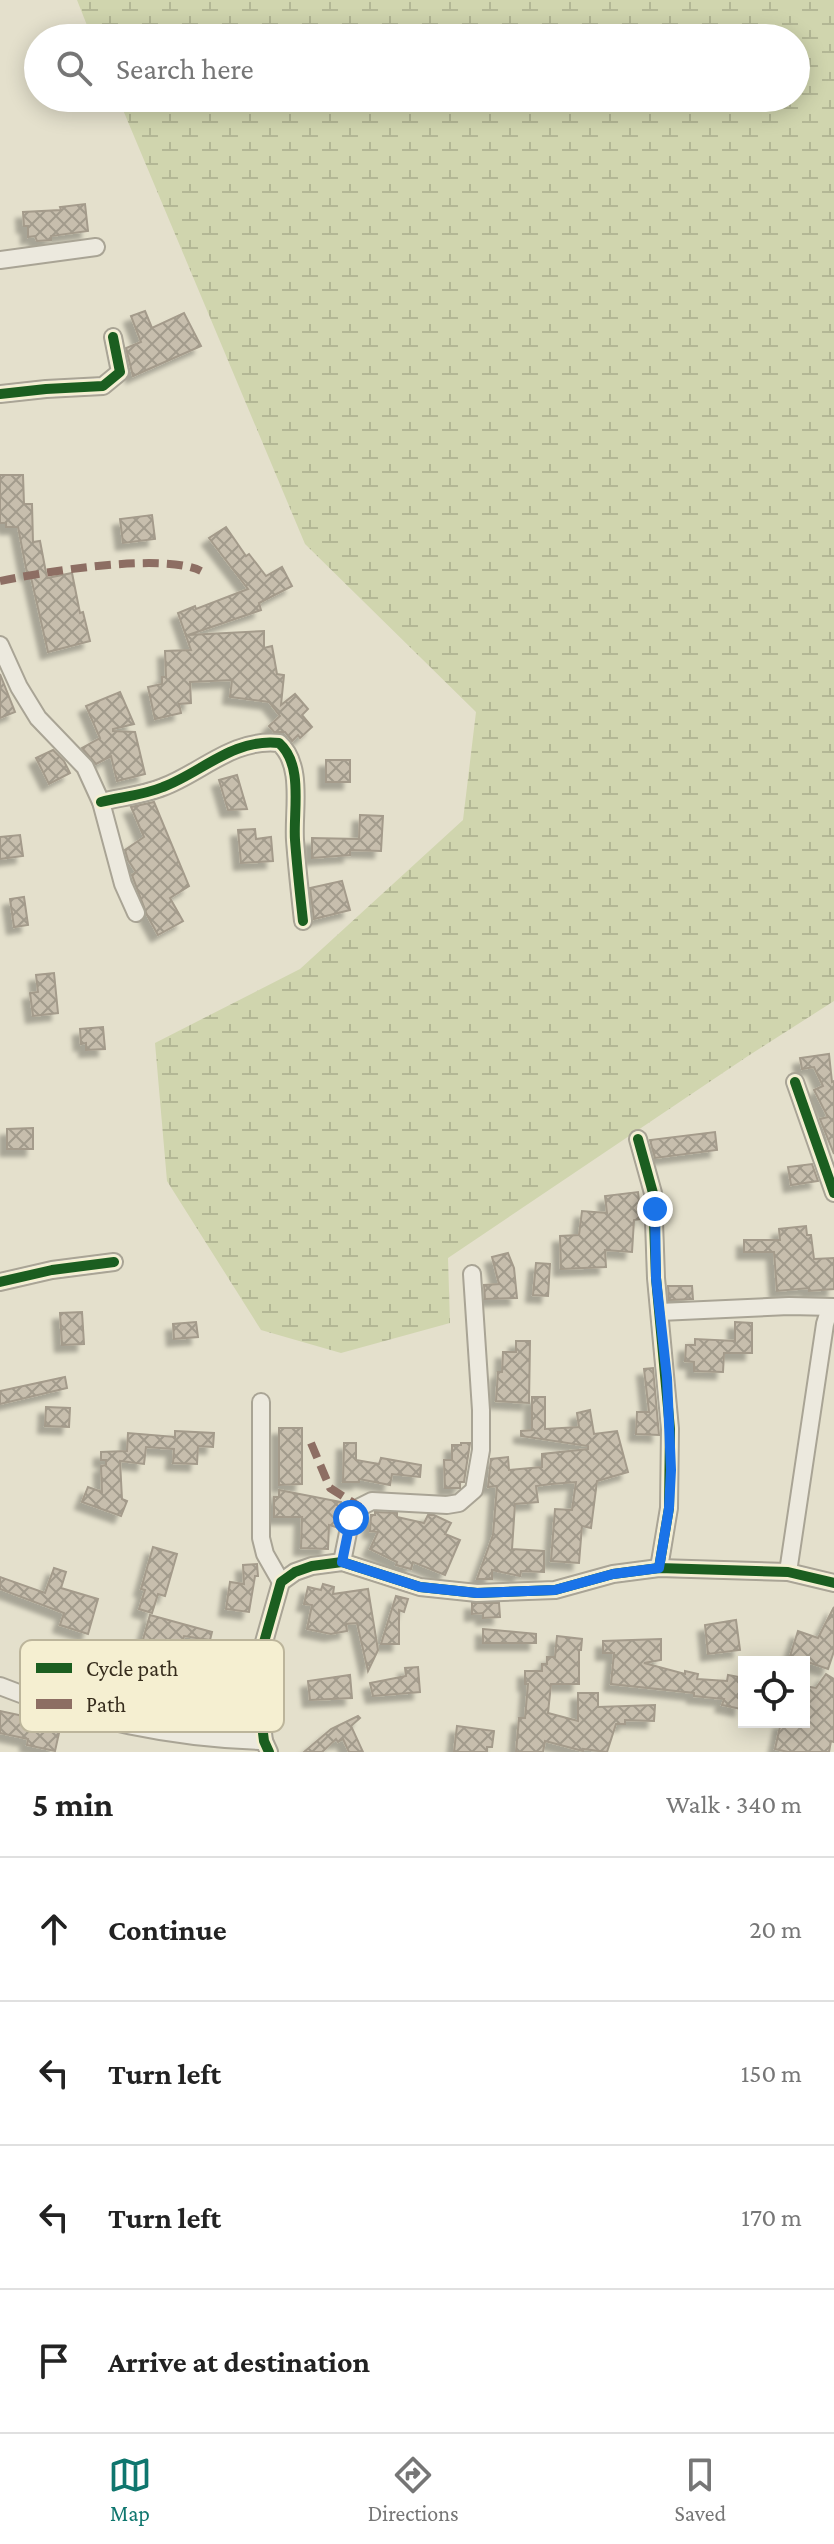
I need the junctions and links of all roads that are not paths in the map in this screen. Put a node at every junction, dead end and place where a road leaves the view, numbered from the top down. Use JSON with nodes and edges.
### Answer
{"nodes":[{"id":1,"x":96,"y":247,"type":"dead end"},
{"id":2,"x":0,"y":260,"type":"edge"},
{"id":3,"x":113,"y":337,"type":"dead end"},
{"id":4,"x":0,"y":394,"type":"edge"},
{"id":5,"x":0,"y":645,"type":"edge"},
{"id":6,"x":101,"y":802,"type":"junction"},
{"id":7,"x":136,"y":913,"type":"dead end"},
{"id":8,"x":303,"y":921,"type":"dead end"},
{"id":9,"x":795,"y":1082,"type":"dead end"},
{"id":10,"x":638,"y":1139,"type":"dead end"},
{"id":11,"x":834,"y":1193,"type":"edge"},
{"id":12,"x":114,"y":1262,"type":"dead end"},
{"id":13,"x":472,"y":1274,"type":"dead end"},
{"id":14,"x":0,"y":1282,"type":"edge"},
{"id":15,"x":832,"y":1308,"type":"edge"},
{"id":16,"x":660,"y":1312,"type":"junction"},
{"id":17,"x":261,"y":1402,"type":"dead end"},
{"id":18,"x":342,"y":1562,"type":"junction"},
{"id":19,"x":659,"y":1568,"type":"junction"},
{"id":20,"x":788,"y":1572,"type":"junction"},
{"id":21,"x":281,"y":1582,"type":"junction"},
{"id":22,"x":834,"y":1583,"type":"edge"},
{"id":23,"x":265,"y":1640,"type":"edge"},
{"id":24,"x":0,"y":1686,"type":"edge"},
{"id":25,"x":20,"y":1692,"type":"edge"},
{"id":26,"x":165,"y":1732,"type":"edge"},
{"id":27,"x":266,"y":1746,"type":"edge"}],
"edges":[{"from":1,"to":2,"type":"street"},
{"from":3,"to":4,"type":"street"},
{"from":5,"to":6,"type":"street"},
{"from":6,"to":7,"type":"street"},
{"from":6,"to":8,"type":"street"},
{"from":9,"to":11,"type":"street"},
{"from":10,"to":16,"type":"street"},
{"from":12,"to":14,"type":"street"},
{"from":13,"to":18,"type":"street"},
{"from":15,"to":16,"type":"street"},
{"from":15,"to":20,"type":"street"},
{"from":16,"to":19,"type":"street"},
{"from":17,"to":21,"type":"street"},
{"from":18,"to":19,"type":"street"},
{"from":18,"to":21,"type":"street"},
{"from":19,"to":20,"type":"street"},
{"from":20,"to":22,"type":"street"},
{"from":21,"to":23,"type":"street"},
{"from":24,"to":25,"type":"street"},
{"from":26,"to":27,"type":"street"}]}
